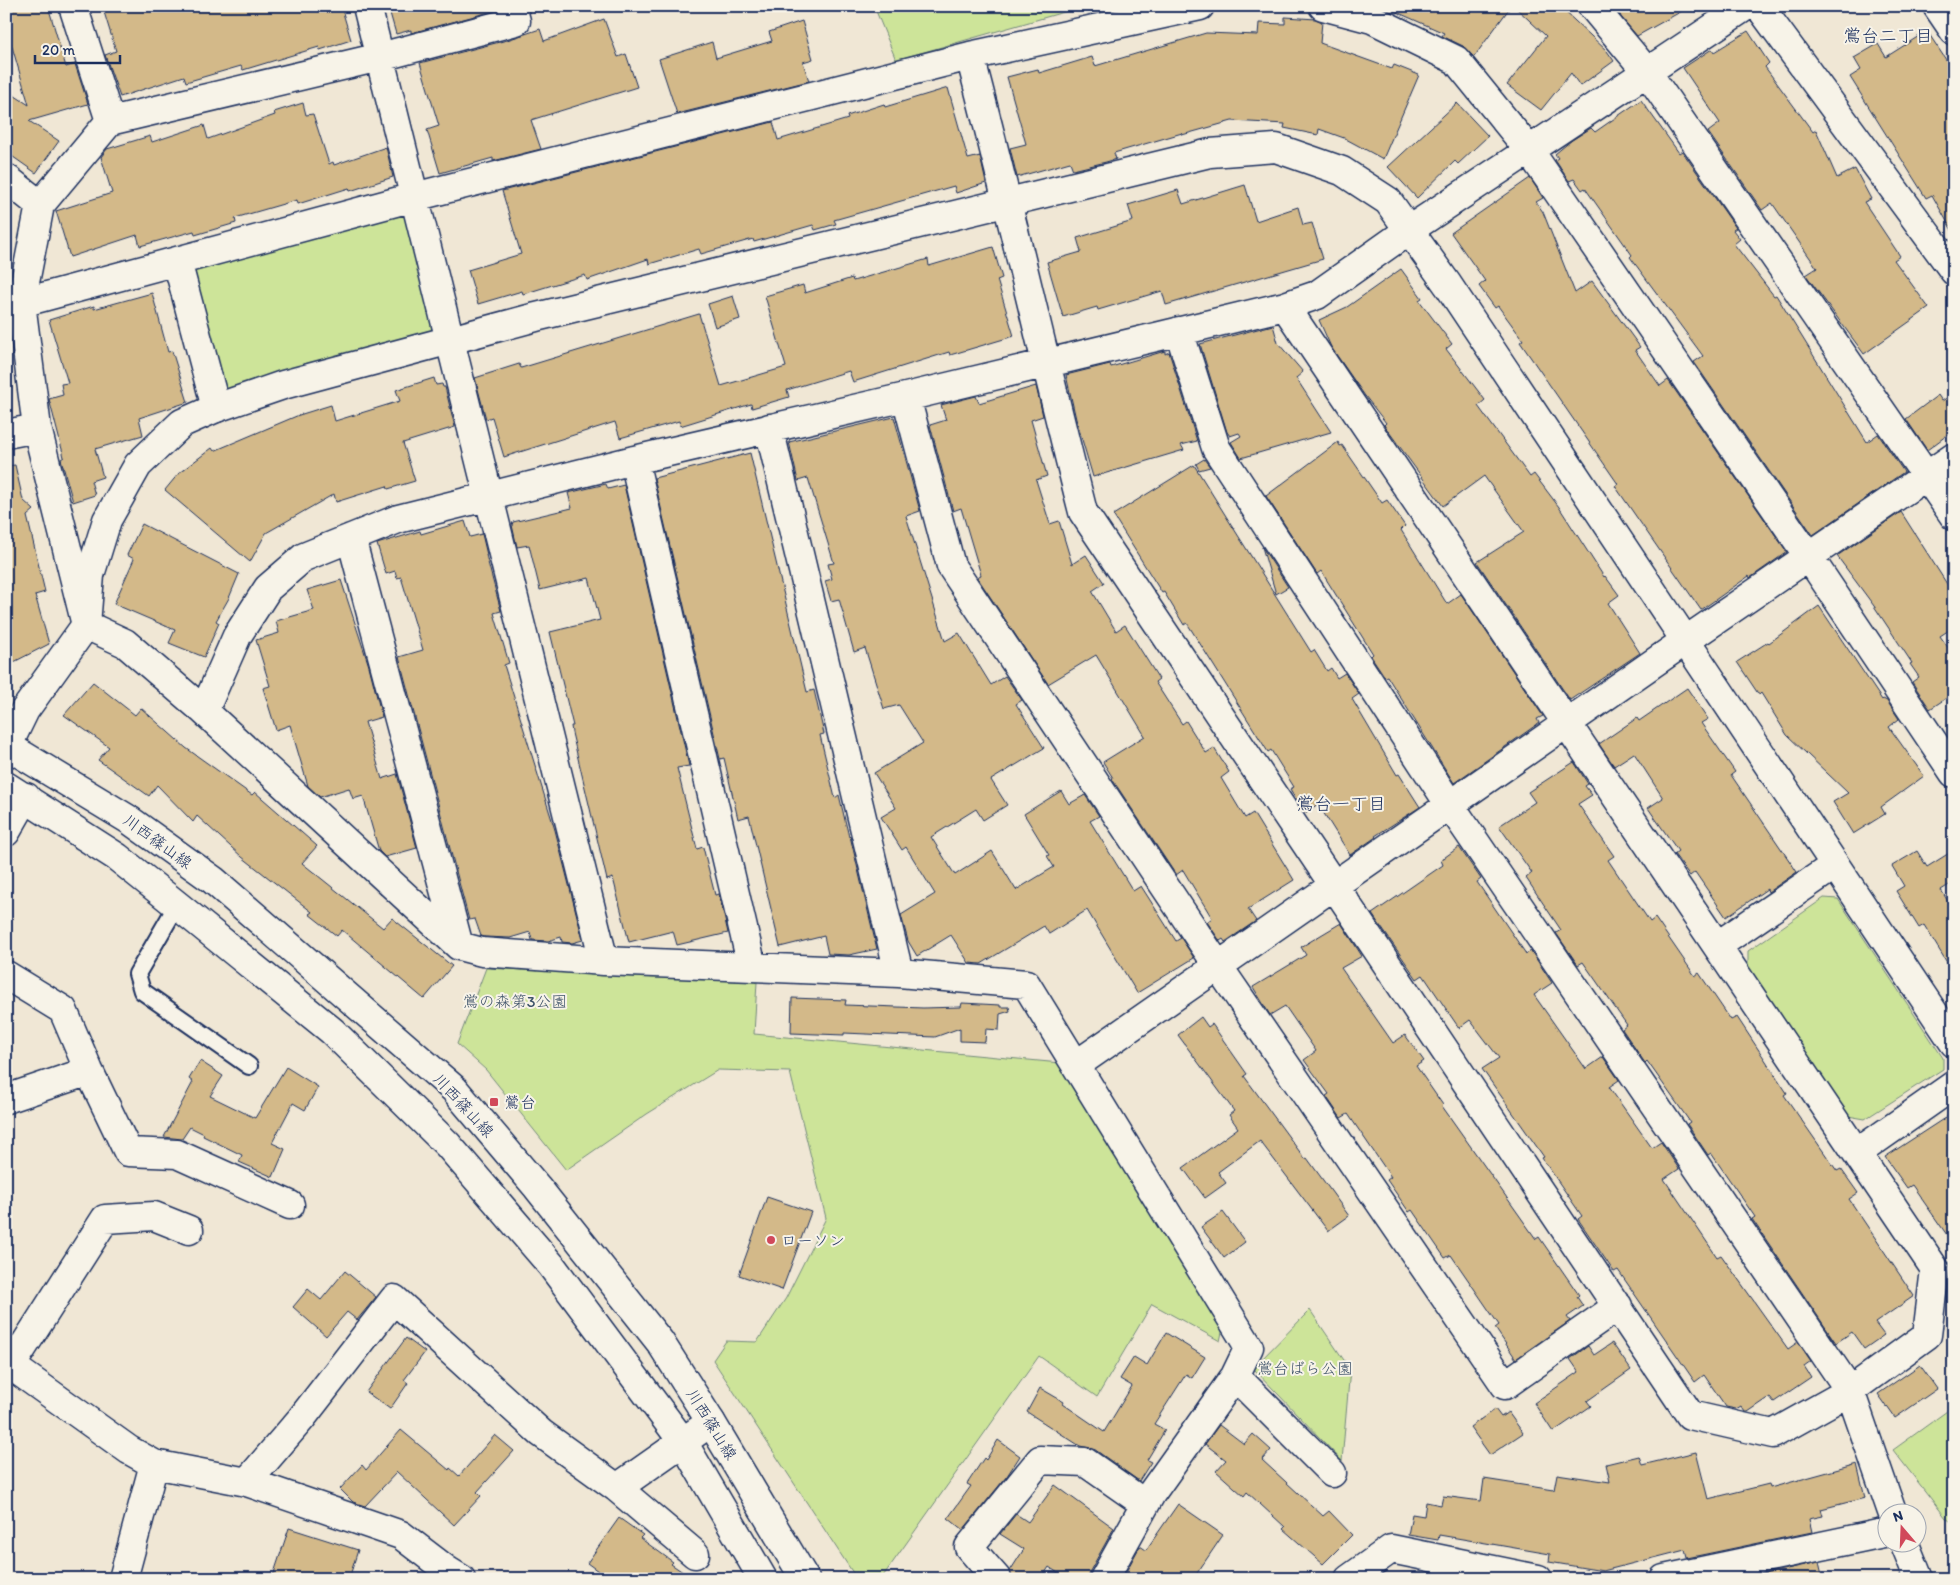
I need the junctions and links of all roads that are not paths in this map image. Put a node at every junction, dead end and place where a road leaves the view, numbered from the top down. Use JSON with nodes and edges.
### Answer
{"nodes":[{"id":1,"x":73,"y":6,"type":"edge"},
{"id":2,"x":367,"y":6,"type":"edge"},
{"id":3,"x":512,"y":6,"type":"edge"},
{"id":4,"x":1200,"y":6,"type":"edge"},
{"id":5,"x":1323,"y":6,"type":"edge"},
{"id":6,"x":1592,"y":6,"type":"edge"},
{"id":7,"x":1746,"y":6,"type":"edge"},
{"id":8,"x":1759,"y":6,"type":"edge"},
{"id":9,"x":1937,"y":6,"type":"edge"},
{"id":10,"x":1954,"y":31,"type":"edge"},
{"id":11,"x":970,"y":56,"type":"junction"},
{"id":12,"x":380,"y":57,"type":"junction"},
{"id":13,"x":1647,"y":72,"type":"junction"},
{"id":14,"x":110,"y":121,"type":"junction"},
{"id":15,"x":1529,"y":150,"type":"junction"},
{"id":16,"x":6,"y":178,"type":"edge"},
{"id":17,"x":414,"y":197,"type":"junction"},
{"id":18,"x":1008,"y":202,"type":"junction"},
{"id":19,"x":40,"y":205,"type":"junction"},
{"id":20,"x":1409,"y":230,"type":"junction"},
{"id":21,"x":177,"y":261,"type":"junction"},
{"id":22,"x":1954,"y":271,"type":"edge"},
{"id":23,"x":21,"y":304,"type":"junction"},
{"id":24,"x":1285,"y":306,"type":"junction"},
{"id":25,"x":1179,"y":331,"type":"junction"},
{"id":26,"x":448,"y":340,"type":"junction"},
{"id":27,"x":1045,"y":363,"type":"junction"},
{"id":28,"x":906,"y":397,"type":"junction"},
{"id":29,"x":216,"y":408,"type":"junction"},
{"id":30,"x":37,"y":428,"type":"junction"},
{"id":31,"x":770,"y":428,"type":"junction"},
{"id":32,"x":6,"y":434,"type":"edge"},
{"id":33,"x":1954,"y":457,"type":"edge"},
{"id":34,"x":634,"y":460,"type":"junction"},
{"id":35,"x":1927,"y":475,"type":"junction"},
{"id":36,"x":490,"y":497,"type":"junction"},
{"id":37,"x":1954,"y":516,"type":"edge"},
{"id":38,"x":351,"y":538,"type":"junction"},
{"id":39,"x":1810,"y":556,"type":"junction"},
{"id":40,"x":86,"y":625,"type":"junction"},
{"id":41,"x":1685,"y":641,"type":"junction"},
{"id":42,"x":204,"y":711,"type":"junction"},
{"id":43,"x":1568,"y":724,"type":"junction"},
{"id":44,"x":7,"y":747,"type":"edge"},
{"id":45,"x":1954,"y":773,"type":"edge"},
{"id":46,"x":16,"y":792,"type":"edge"},
{"id":47,"x":1450,"y":805,"type":"junction"},
{"id":48,"x":6,"y":832,"type":"edge"},
{"id":49,"x":1835,"y":865,"type":"junction"},
{"id":50,"x":1335,"y":885,"type":"junction"},
{"id":51,"x":177,"y":905,"type":"junction"},
{"id":52,"x":460,"y":946,"type":"junction"},
{"id":53,"x":1717,"y":946,"type":"junction"},
{"id":54,"x":604,"y":961,"type":"junction"},
{"id":55,"x":1218,"y":966,"type":"junction"},
{"id":56,"x":752,"y":967,"type":"junction"},
{"id":57,"x":899,"y":973,"type":"junction"},
{"id":58,"x":6,"y":975,"type":"edge"},
{"id":59,"x":1954,"y":1043,"type":"edge"},
{"id":60,"x":1076,"y":1065,"type":"junction"},
{"id":61,"x":250,"y":1066,"type":"dead end"},
{"id":62,"x":89,"y":1071,"type":"junction"},
{"id":63,"x":1954,"y":1085,"type":"edge"},
{"id":64,"x":6,"y":1099,"type":"edge"},
{"id":65,"x":1857,"y":1153,"type":"junction"},
{"id":66,"x":290,"y":1205,"type":"dead end"},
{"id":67,"x":189,"y":1230,"type":"dead end"},
{"id":68,"x":1618,"y":1306,"type":"junction"},
{"id":69,"x":9,"y":1364,"type":"edge"},
{"id":70,"x":1235,"y":1376,"type":"junction"},
{"id":71,"x":1850,"y":1391,"type":"junction"},
{"id":72,"x":711,"y":1422,"type":"junction"},
{"id":73,"x":683,"y":1442,"type":"junction"},
{"id":74,"x":154,"y":1464,"type":"junction"},
{"id":75,"x":1332,"y":1473,"type":"dead end"},
{"id":76,"x":247,"y":1482,"type":"junction"},
{"id":77,"x":617,"y":1488,"type":"junction"},
{"id":78,"x":1889,"y":1502,"type":"edge"},
{"id":79,"x":1144,"y":1504,"type":"junction"},
{"id":80,"x":1878,"y":1534,"type":"edge"},
{"id":81,"x":1908,"y":1552,"type":"edge"},
{"id":82,"x":695,"y":1554,"type":"dead end"},
{"id":83,"x":123,"y":1579,"type":"edge"},
{"id":84,"x":461,"y":1579,"type":"edge"},
{"id":85,"x":763,"y":1579,"type":"edge"},
{"id":86,"x":805,"y":1579,"type":"edge"},
{"id":87,"x":997,"y":1579,"type":"edge"},
{"id":88,"x":1104,"y":1579,"type":"edge"},
{"id":89,"x":1349,"y":1579,"type":"edge"},
{"id":90,"x":1538,"y":1579,"type":"edge"},
{"id":91,"x":1664,"y":1579,"type":"edge"},
{"id":92,"x":1919,"y":1579,"type":"edge"}],
"edges":[{"from":1,"to":14,"type":"street"},
{"from":2,"to":12,"type":"street"},
{"from":3,"to":12,"type":"street"},
{"from":4,"to":11,"type":"street"},
{"from":5,"to":15,"type":"street"},
{"from":6,"to":13,"type":"street"},
{"from":7,"to":13,"type":"street"},
{"from":8,"to":22,"type":"street"},
{"from":9,"to":10,"type":"street"},
{"from":11,"to":17,"type":"street"},
{"from":11,"to":18,"type":"street"},
{"from":12,"to":14,"type":"street"},
{"from":12,"to":17,"type":"street"},
{"from":13,"to":15,"type":"street"},
{"from":13,"to":35,"type":"street"},
{"from":14,"to":19,"type":"street"},
{"from":15,"to":20,"type":"street"},
{"from":15,"to":39,"type":"street"},
{"from":16,"to":19,"type":"street"},
{"from":17,"to":21,"type":"street"},
{"from":17,"to":26,"type":"street"},
{"from":18,"to":20,"type":"street"},
{"from":18,"to":26,"type":"street"},
{"from":18,"to":27,"type":"street"},
{"from":19,"to":23,"type":"street"},
{"from":20,"to":24,"type":"street"},
{"from":20,"to":41,"type":"street"},
{"from":21,"to":23,"type":"street"},
{"from":21,"to":29,"type":"street"},
{"from":23,"to":30,"type":"street"},
{"from":24,"to":25,"type":"street"},
{"from":24,"to":43,"type":"street"},
{"from":25,"to":27,"type":"street"},
{"from":25,"to":47,"type":"street"},
{"from":26,"to":29,"type":"street"},
{"from":26,"to":36,"type":"street"},
{"from":27,"to":28,"type":"street"},
{"from":27,"to":50,"type":"street"},
{"from":28,"to":31,"type":"street"},
{"from":28,"to":55,"type":"street"},
{"from":29,"to":40,"type":"street"},
{"from":30,"to":32,"type":"street"},
{"from":30,"to":40,"type":"street"},
{"from":31,"to":34,"type":"street"},
{"from":31,"to":57,"type":"street"},
{"from":33,"to":35,"type":"street"},
{"from":34,"to":36,"type":"street"},
{"from":34,"to":56,"type":"street"},
{"from":35,"to":37,"type":"street"},
{"from":35,"to":39,"type":"street"},
{"from":36,"to":38,"type":"street"},
{"from":36,"to":54,"type":"street"},
{"from":38,"to":42,"type":"street"},
{"from":38,"to":52,"type":"street"},
{"from":39,"to":41,"type":"street"},
{"from":39,"to":45,"type":"street"},
{"from":40,"to":42,"type":"street"},
{"from":40,"to":44,"type":"street"},
{"from":41,"to":43,"type":"street"},
{"from":41,"to":49,"type":"street"},
{"from":42,"to":52,"type":"street"},
{"from":43,"to":47,"type":"street"},
{"from":43,"to":53,"type":"street"},
{"from":44,"to":72,"type":"street","name":"川西篠山線"},
{"from":46,"to":48,"type":"street"},
{"from":46,"to":51,"type":"street"},
{"from":47,"to":50,"type":"street"},
{"from":47,"to":71,"type":"street"},
{"from":49,"to":53,"type":"street"},
{"from":49,"to":59,"type":"street"},
{"from":50,"to":55,"type":"street"},
{"from":50,"to":68,"type":"street"},
{"from":51,"to":61,"type":"lane"},
{"from":51,"to":73,"type":"street"},
{"from":52,"to":54,"type":"street"},
{"from":53,"to":65,"type":"street"},
{"from":54,"to":56,"type":"street"},
{"from":55,"to":60,"type":"street"},
{"from":55,"to":68,"type":"street"},
{"from":56,"to":57,"type":"street"},
{"from":57,"to":60,"type":"street"},
{"from":58,"to":62,"type":"street"},
{"from":60,"to":70,"type":"street"},
{"from":62,"to":64,"type":"street"},
{"from":62,"to":66,"type":"street"},
{"from":63,"to":65,"type":"street"},
{"from":65,"to":71,"type":"street"},
{"from":67,"to":69,"type":"street"},
{"from":68,"to":71,"type":"street"},
{"from":69,"to":74,"type":"street"},
{"from":70,"to":75,"type":"street"},
{"from":70,"to":79,"type":"street"},
{"from":71,"to":78,"type":"street"},
{"from":72,"to":73,"type":"street"},
{"from":72,"to":86,"type":"street","name":"川西篠山線"},
{"from":73,"to":77,"type":"street"},
{"from":73,"to":85,"type":"street"},
{"from":74,"to":76,"type":"street"},
{"from":74,"to":83,"type":"street"},
{"from":76,"to":77,"type":"street"},
{"from":76,"to":84,"type":"street"},
{"from":77,"to":82,"type":"street"},
{"from":79,"to":87,"type":"street"},
{"from":79,"to":88,"type":"street"},
{"from":80,"to":91,"type":"street"},
{"from":81,"to":92,"type":"street"},
{"from":89,"to":90,"type":"street"}]}
